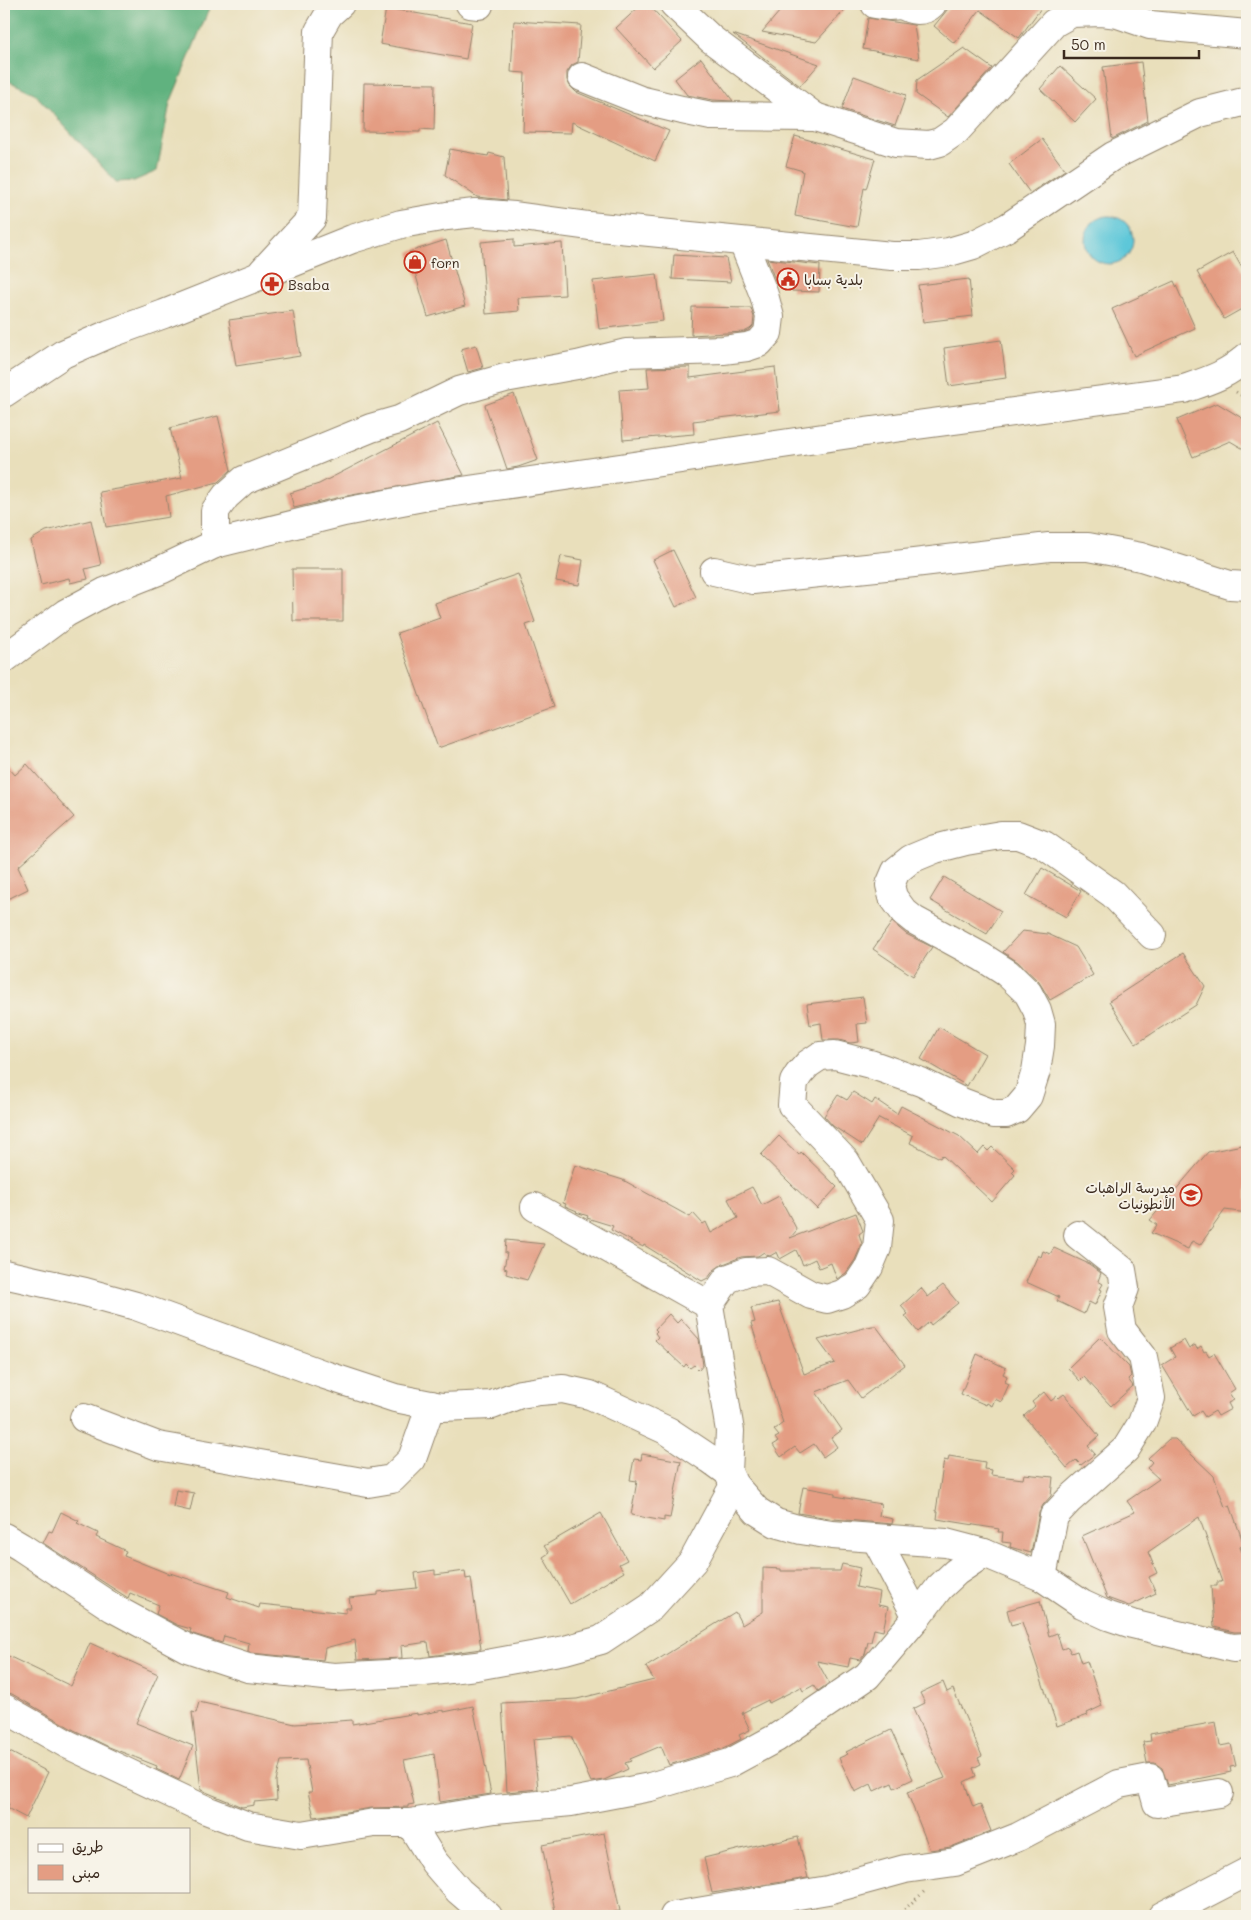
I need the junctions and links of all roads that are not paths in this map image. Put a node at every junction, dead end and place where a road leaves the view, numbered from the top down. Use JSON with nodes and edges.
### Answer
{"nodes":[{"id":1,"x":340,"y":4,"type":"edge"},
{"id":2,"x":674,"y":4,"type":"edge"},
{"id":3,"x":875,"y":4,"type":"edge"},
{"id":4,"x":902,"y":4,"type":"edge"},
{"id":5,"x":932,"y":4,"type":"edge"},
{"id":6,"x":1247,"y":34,"type":"edge"},
{"id":7,"x":582,"y":76,"type":"dead end"},
{"id":8,"x":1247,"y":102,"type":"edge"},
{"id":9,"x":815,"y":117,"type":"junction"},
{"id":10,"x":1247,"y":117,"type":"edge"},
{"id":11,"x":1182,"y":122,"type":"junction"},
{"id":12,"x":743,"y":242,"type":"junction"},
{"id":13,"x":256,"y":278,"type":"junction"},
{"id":14,"x":1247,"y":357,"type":"edge"},
{"id":15,"x":4,"y":393,"type":"edge"},
{"id":16,"x":215,"y":544,"type":"junction"},
{"id":17,"x":714,"y":570,"type":"dead end"},
{"id":18,"x":1247,"y":586,"type":"edge"},
{"id":19,"x":4,"y":659,"type":"edge"},
{"id":20,"x":1152,"y":934,"type":"dead end"},
{"id":21,"x":535,"y":1207,"type":"dead end"},
{"id":22,"x":1078,"y":1235,"type":"dead end"},
{"id":23,"x":4,"y":1274,"type":"edge"},
{"id":24,"x":708,"y":1305,"type":"junction"},
{"id":25,"x":431,"y":1405,"type":"junction"},
{"id":26,"x":84,"y":1418,"type":"dead end"},
{"id":27,"x":731,"y":1478,"type":"junction"},
{"id":28,"x":4,"y":1537,"type":"edge"},
{"id":29,"x":876,"y":1539,"type":"junction"},
{"id":30,"x":984,"y":1553,"type":"junction"},
{"id":31,"x":1042,"y":1577,"type":"junction"},
{"id":32,"x":918,"y":1617,"type":"junction"},
{"id":33,"x":1247,"y":1647,"type":"edge"},
{"id":34,"x":4,"y":1708,"type":"edge"},
{"id":35,"x":1219,"y":1793,"type":"dead end"},
{"id":36,"x":410,"y":1823,"type":"junction"},
{"id":37,"x":1247,"y":1872,"type":"edge"},
{"id":38,"x":488,"y":1916,"type":"edge"},
{"id":39,"x":674,"y":1916,"type":"edge"},
{"id":40,"x":1162,"y":1916,"type":"edge"}],
"edges":[{"from":1,"to":13,"type":"street"},
{"from":2,"to":9,"type":"street"},
{"from":3,"to":4,"type":"street"},
{"from":4,"to":5,"type":"street"},
{"from":6,"to":9,"type":"street"},
{"from":7,"to":9,"type":"street"},
{"from":8,"to":11,"type":"street"},
{"from":10,"to":11,"type":"street"},
{"from":11,"to":12,"type":"street"},
{"from":12,"to":13,"type":"street"},
{"from":12,"to":16,"type":"street"},
{"from":13,"to":15,"type":"street"},
{"from":14,"to":16,"type":"street"},
{"from":16,"to":19,"type":"street"},
{"from":17,"to":18,"type":"street"},
{"from":20,"to":24,"type":"street"},
{"from":21,"to":24,"type":"street"},
{"from":22,"to":31,"type":"street"},
{"from":23,"to":25,"type":"street"},
{"from":24,"to":27,"type":"street"},
{"from":25,"to":26,"type":"street"},
{"from":25,"to":27,"type":"street"},
{"from":27,"to":28,"type":"street"},
{"from":27,"to":29,"type":"street"},
{"from":29,"to":30,"type":"street"},
{"from":29,"to":32,"type":"street"},
{"from":30,"to":31,"type":"street"},
{"from":30,"to":32,"type":"street"},
{"from":31,"to":33,"type":"street"},
{"from":32,"to":36,"type":"street"},
{"from":34,"to":36,"type":"street"},
{"from":35,"to":39,"type":"street"},
{"from":36,"to":38,"type":"street"},
{"from":37,"to":40,"type":"street"}]}
